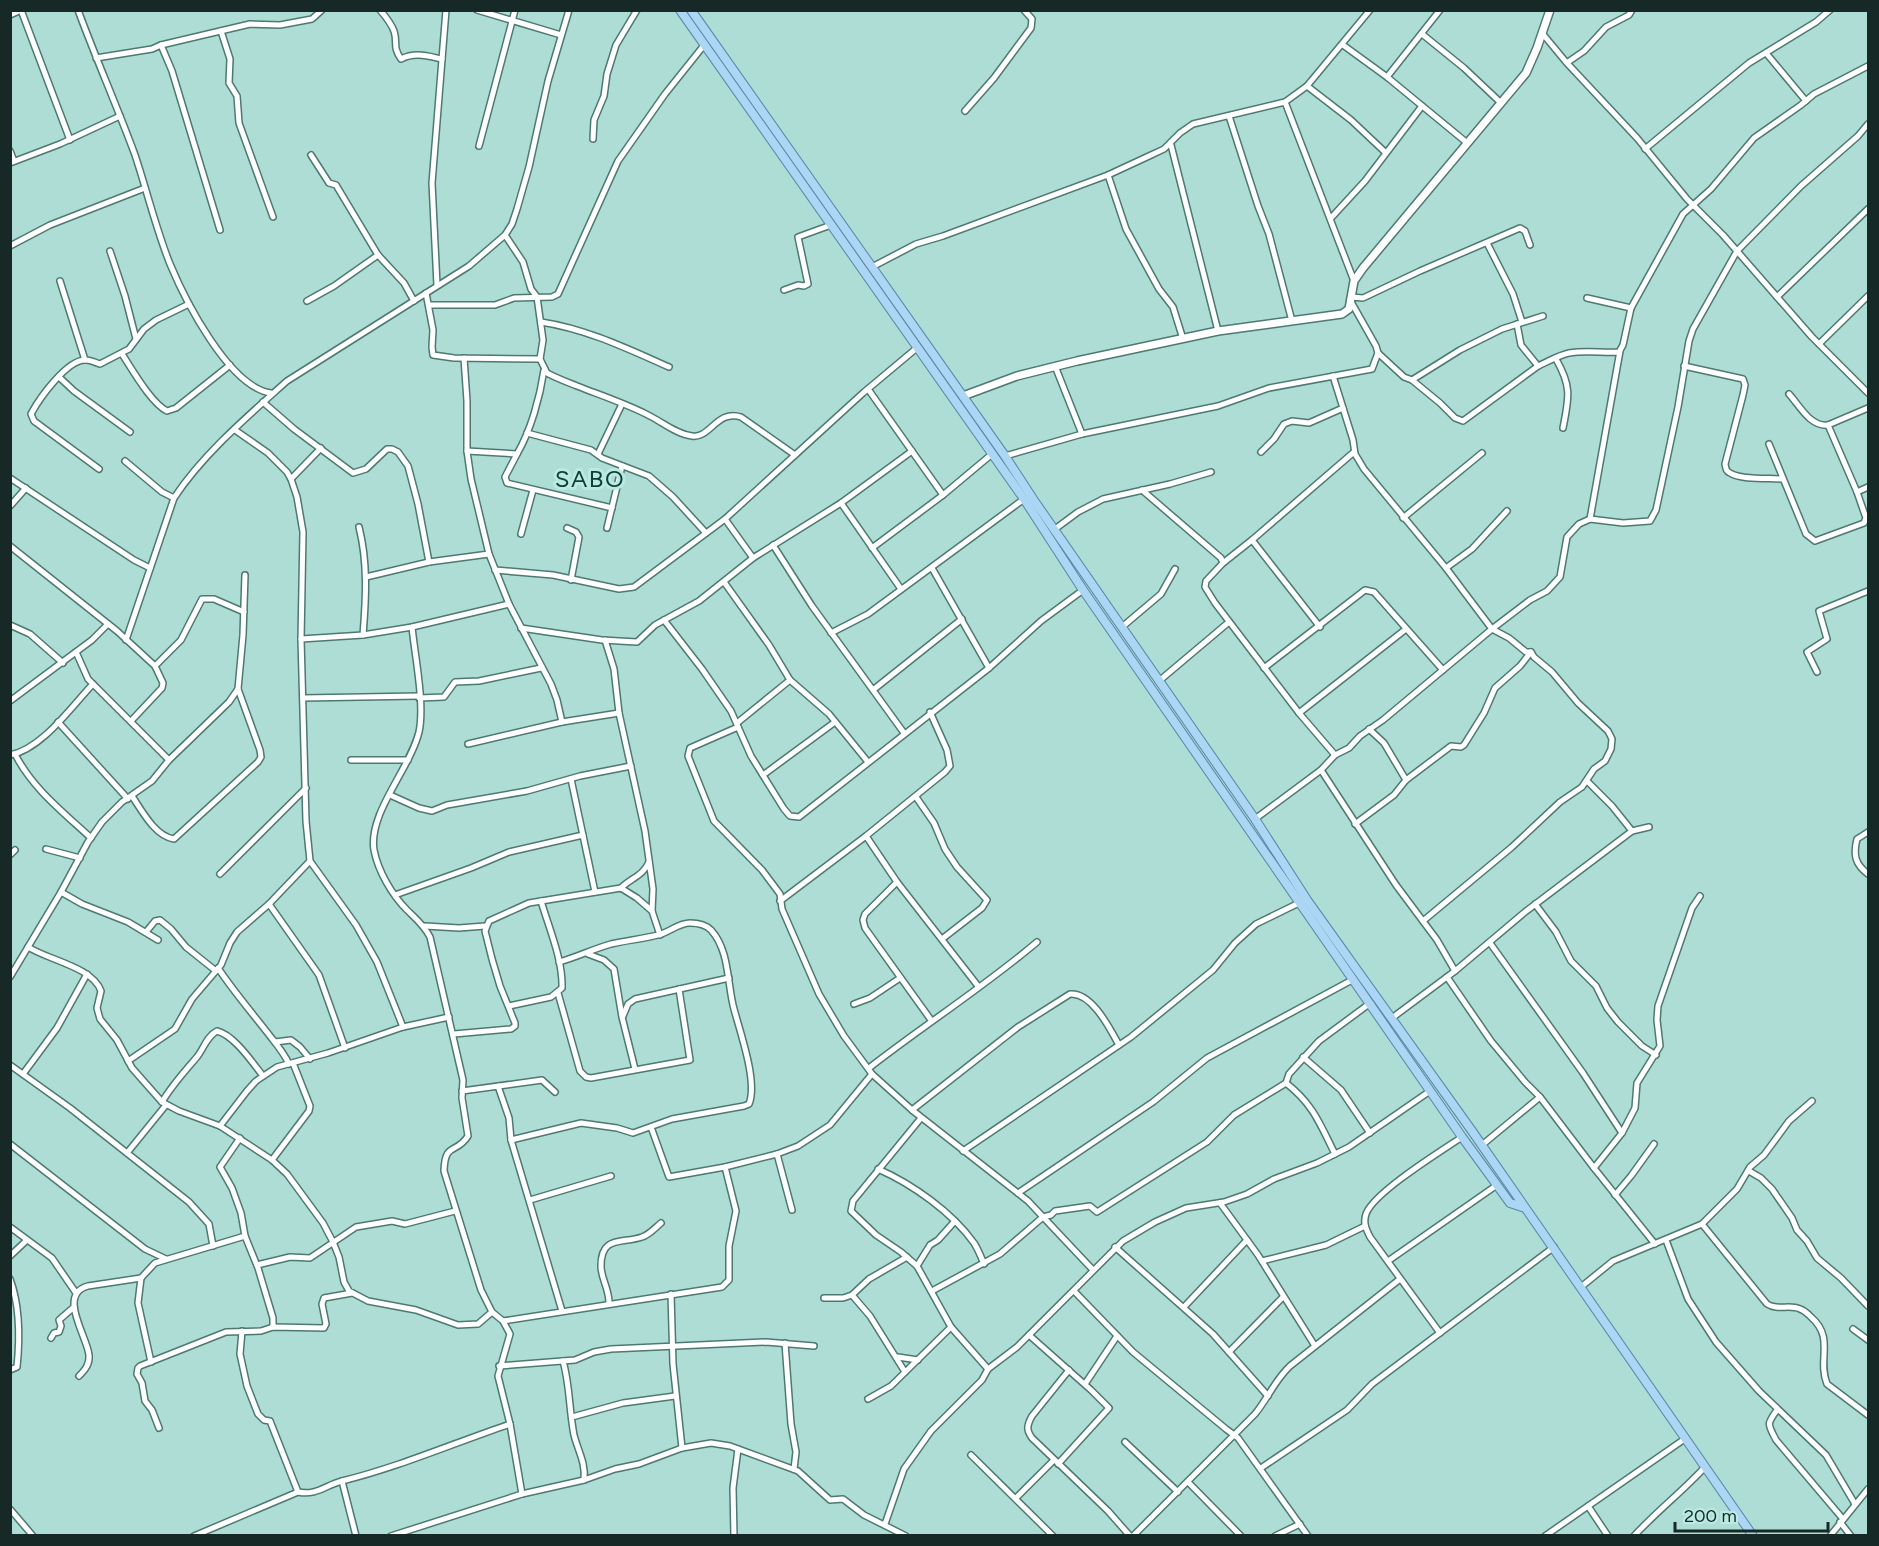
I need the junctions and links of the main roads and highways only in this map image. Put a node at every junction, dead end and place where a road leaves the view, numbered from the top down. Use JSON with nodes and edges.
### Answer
{"nodes":[{"id":1,"x":680,"y":10,"type":"edge"},
{"id":2,"x":691,"y":10,"type":"edge"},
{"id":3,"x":1525,"y":1209,"type":"junction"},
{"id":4,"x":1753,"y":1536,"type":"edge"}],
"edges":[{"from":1,"to":3,"type":"main road"},
{"from":2,"to":3,"type":"main road"},
{"from":3,"to":4,"type":"main road"}]}
